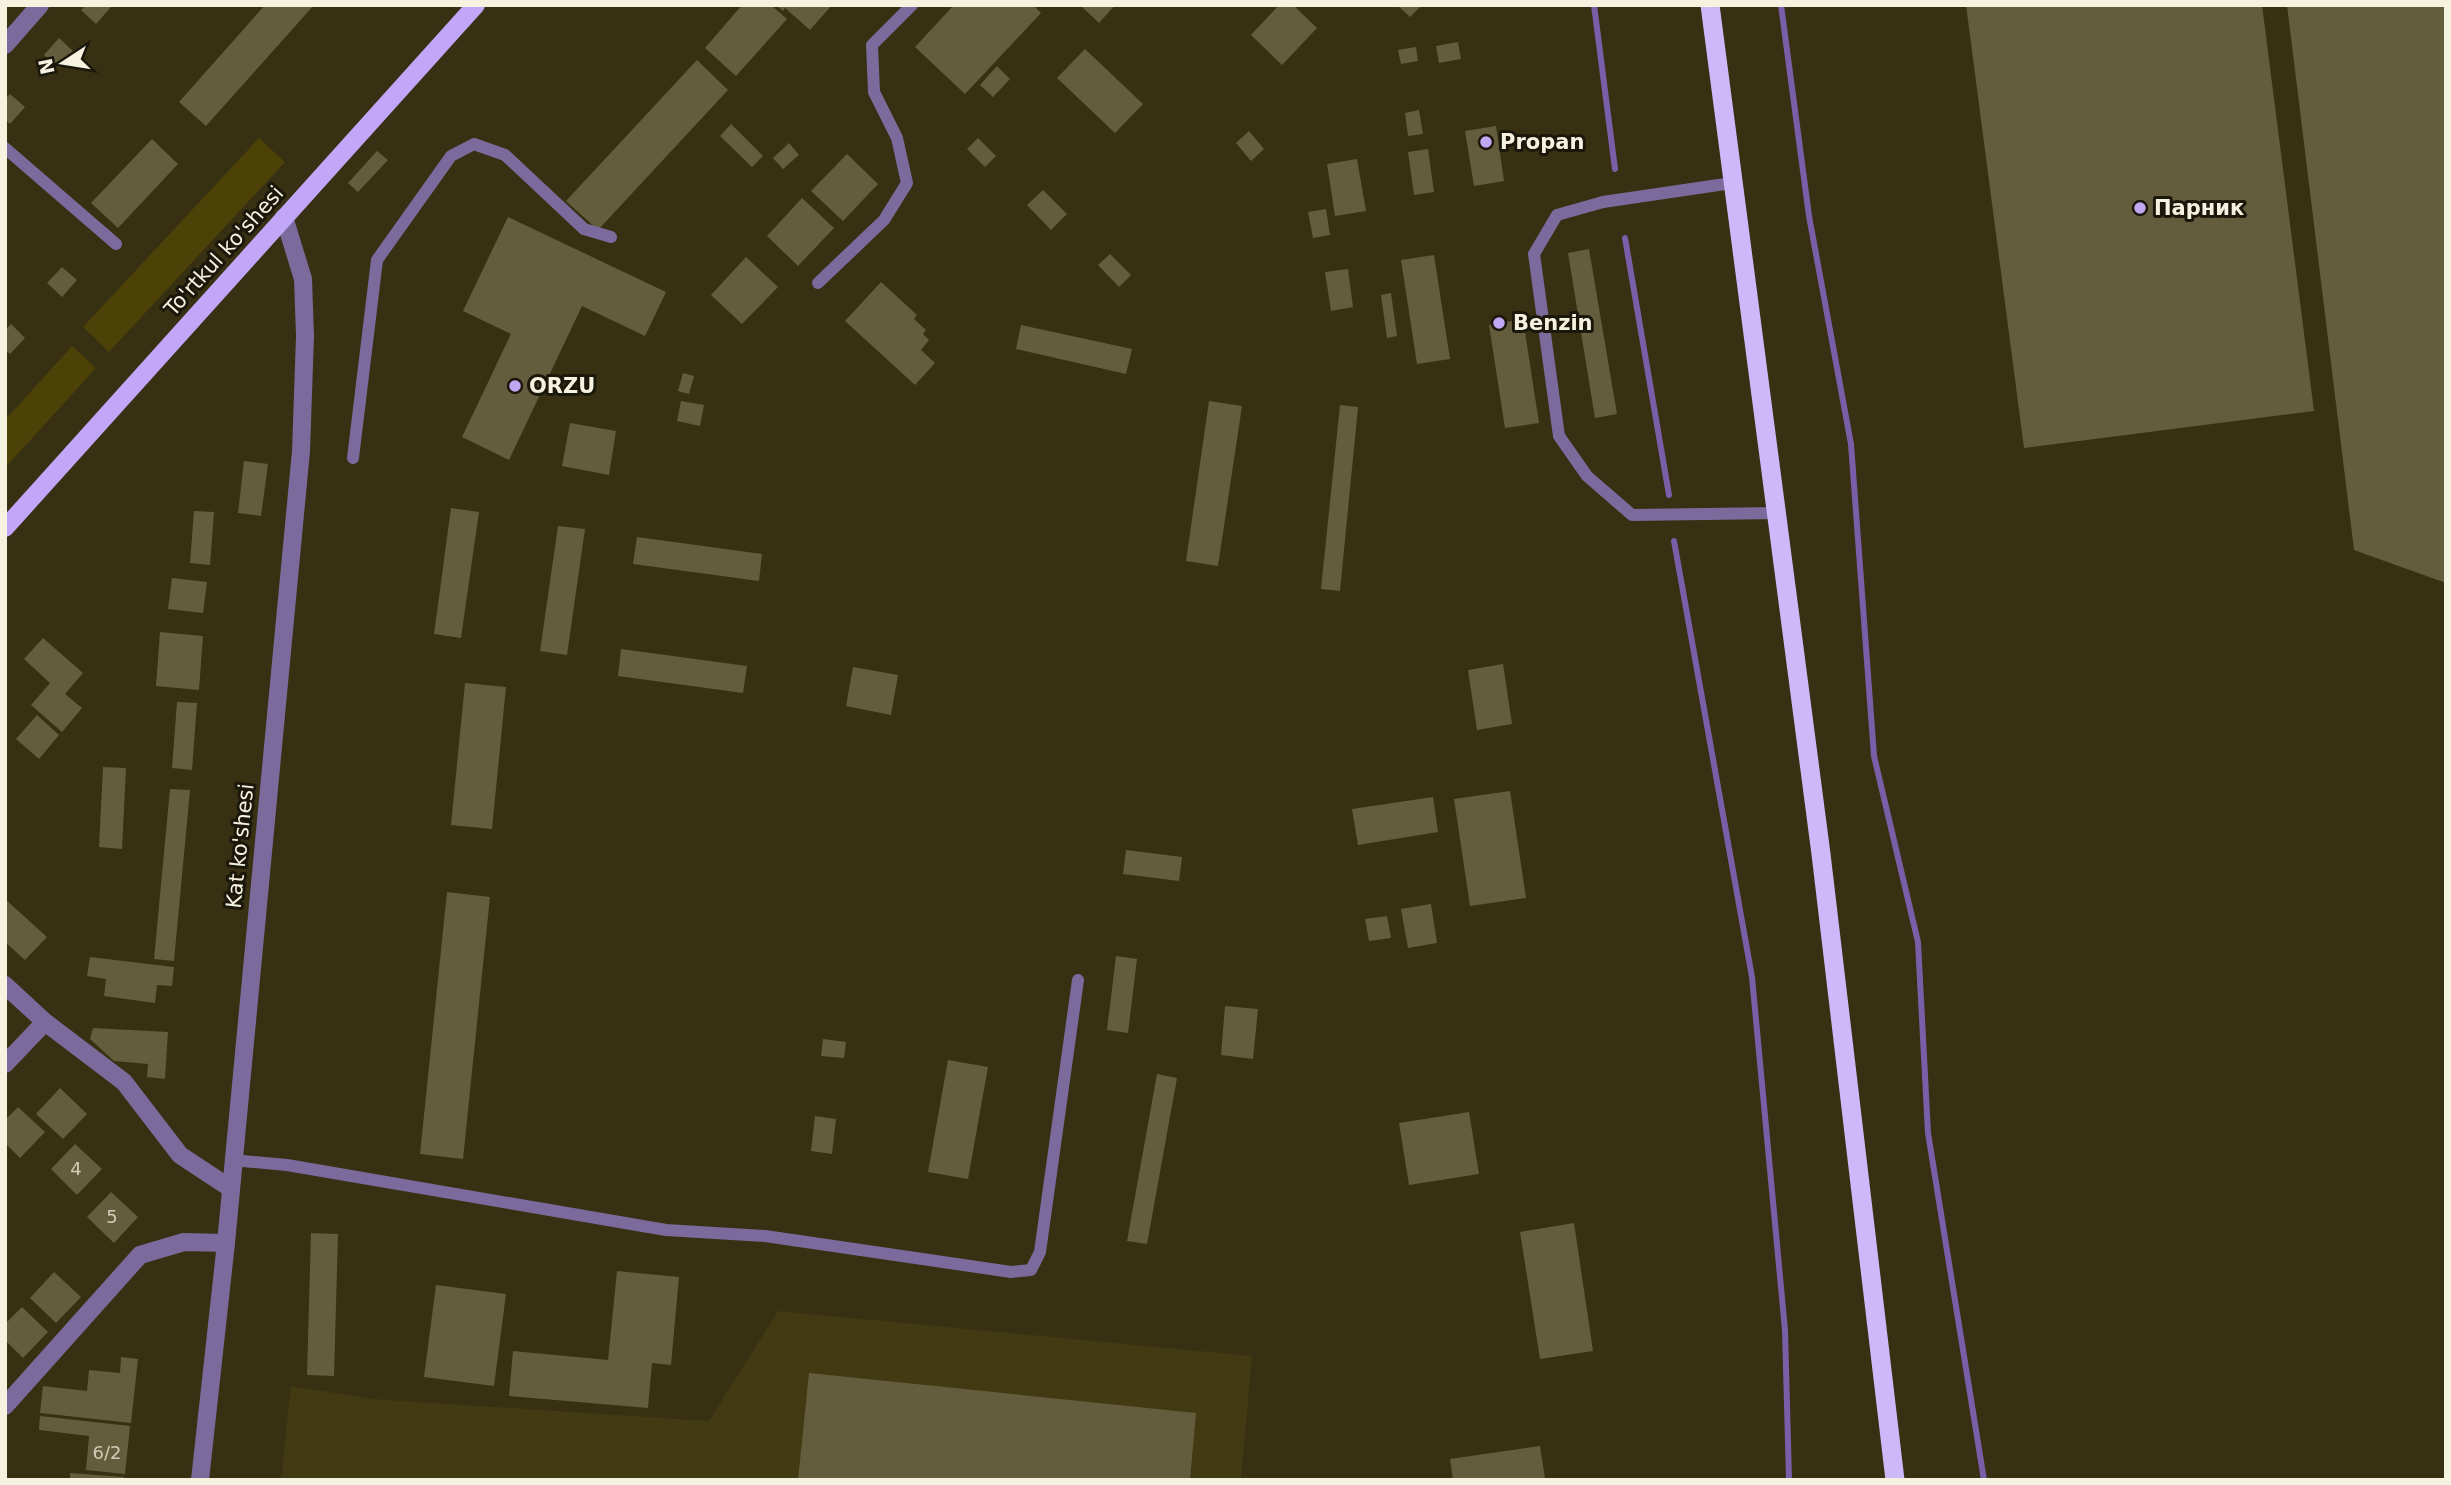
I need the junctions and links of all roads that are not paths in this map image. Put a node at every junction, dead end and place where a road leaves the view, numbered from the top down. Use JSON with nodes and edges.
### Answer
{"nodes":[{"id":1,"x":40,"y":5,"type":"edge"},
{"id":2,"x":477,"y":5,"type":"edge"},
{"id":3,"x":912,"y":5,"type":"edge"},
{"id":4,"x":1710,"y":5,"type":"edge"},
{"id":5,"x":5,"y":46,"type":"edge"},
{"id":6,"x":5,"y":148,"type":"edge"},
{"id":7,"x":1732,"y":183,"type":"junction"},
{"id":8,"x":284,"y":218,"type":"junction"},
{"id":9,"x":611,"y":237,"type":"dead end"},
{"id":10,"x":116,"y":244,"type":"dead end"},
{"id":11,"x":818,"y":283,"type":"dead end"},
{"id":12,"x":353,"y":458,"type":"dead end"},
{"id":13,"x":1778,"y":513,"type":"junction"},
{"id":14,"x":5,"y":528,"type":"edge"},
{"id":15,"x":1078,"y":980,"type":"dead end"},
{"id":16,"x":5,"y":985,"type":"edge"},
{"id":17,"x":45,"y":1021,"type":"junction"},
{"id":18,"x":5,"y":1064,"type":"edge"},
{"id":19,"x":232,"y":1160,"type":"junction"},
{"id":20,"x":230,"y":1188,"type":"junction"},
{"id":21,"x":226,"y":1243,"type":"junction"},
{"id":22,"x":5,"y":1406,"type":"edge"},
{"id":23,"x":200,"y":1480,"type":"edge"},
{"id":24,"x":1895,"y":1480,"type":"edge"}],
"edges":[{"from":1,"to":5,"type":"street"},
{"from":2,"to":8,"type":"main road","name":"To'rtkul ko'shesi"},
{"from":3,"to":11,"type":"lane"},
{"from":4,"to":7,"type":"highway"},
{"from":6,"to":10,"type":"lane"},
{"from":7,"to":13,"type":"highway"},
{"from":7,"to":13,"type":"lane"},
{"from":8,"to":14,"type":"main road","name":"To'rtkul ko'shesi"},
{"from":8,"to":19,"type":"street","name":"Kat ko'shesi"},
{"from":9,"to":12,"type":"lane"},
{"from":13,"to":24,"type":"highway"},
{"from":15,"to":19,"type":"lane"},
{"from":16,"to":17,"type":"street"},
{"from":17,"to":18,"type":"street"},
{"from":17,"to":20,"type":"street"},
{"from":19,"to":20,"type":"street","name":"Kat ko'shesi"},
{"from":20,"to":21,"type":"street","name":"Kat ko'shesi"},
{"from":21,"to":22,"type":"street"},
{"from":21,"to":23,"type":"street","name":"Kat ko'shesi"}]}
